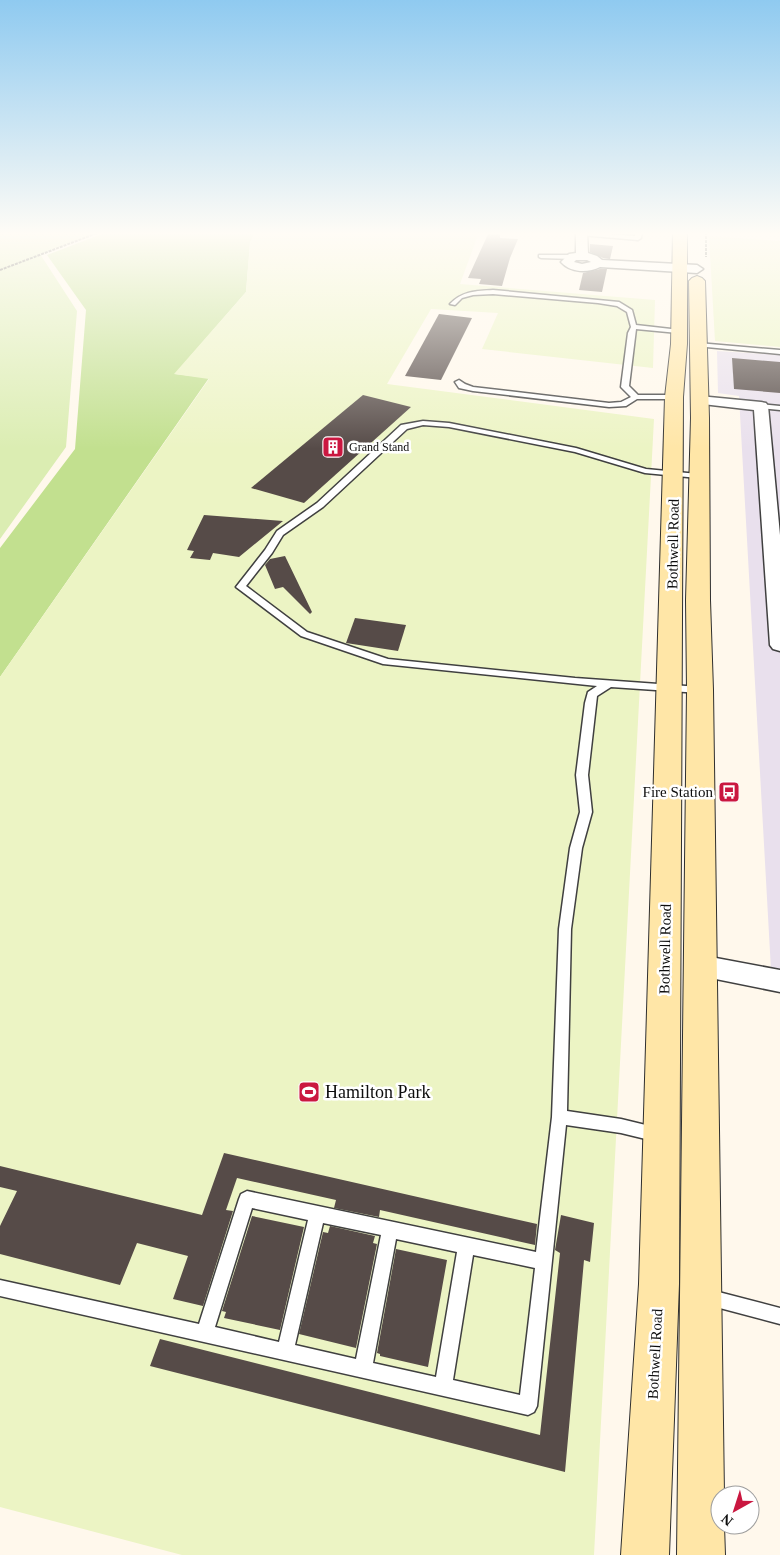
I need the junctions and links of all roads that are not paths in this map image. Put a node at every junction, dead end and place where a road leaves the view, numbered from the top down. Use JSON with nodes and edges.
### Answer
{"nodes":[{"id":1,"x":620,"y":305,"type":"edge"},
{"id":2,"x":686,"y":305,"type":"edge"},
{"id":3,"x":634,"y":327,"type":"junction"},
{"id":4,"x":685,"y":340,"type":"junction"},
{"id":5,"x":780,"y":352,"type":"edge"},
{"id":6,"x":459,"y":382,"type":"dead end"},
{"id":7,"x":636,"y":397,"type":"junction"},
{"id":8,"x":687,"y":398,"type":"junction"},
{"id":9,"x":761,"y":406,"type":"junction"},
{"id":10,"x":780,"y":408,"type":"edge"},
{"id":11,"x":686,"y":475,"type":"junction"},
{"id":12,"x":774,"y":492,"type":"edge"},
{"id":13,"x":780,"y":639,"type":"edge"},
{"id":14,"x":610,"y":684,"type":"junction"},
{"id":15,"x":670,"y":687,"type":"junction"},
{"id":16,"x":700,"y":690,"type":"junction"},
{"id":17,"x":700,"y":966,"type":"junction"},
{"id":18,"x":780,"y":981,"type":"edge"},
{"id":19,"x":559,"y":1117,"type":"junction"},
{"id":20,"x":660,"y":1135,"type":"junction"},
{"id":21,"x":317,"y":1214,"type":"junction"},
{"id":22,"x":390,"y":1230,"type":"junction"},
{"id":23,"x":466,"y":1246,"type":"junction"},
{"id":24,"x":543,"y":1262,"type":"junction"},
{"id":25,"x":0,"y":1288,"type":"edge"},
{"id":26,"x":680,"y":1290,"type":"junction"},
{"id":27,"x":780,"y":1316,"type":"edge"},
{"id":28,"x":204,"y":1334,"type":"junction"},
{"id":29,"x":285,"y":1352,"type":"junction"},
{"id":30,"x":362,"y":1369,"type":"junction"},
{"id":31,"x":443,"y":1387,"type":"junction"},
{"id":32,"x":645,"y":1555,"type":"edge"},
{"id":33,"x":701,"y":1555,"type":"edge"}],
"edges":[{"from":1,"to":3,"type":"lane"},
{"from":2,"to":4,"type":"main road","name":"Bothwell Road"},
{"from":3,"to":4,"type":"lane"},
{"from":3,"to":7,"type":"lane"},
{"from":4,"to":5,"type":"lane"},
{"from":4,"to":8,"type":"main road","name":"Bothwell Road"},
{"from":6,"to":7,"type":"lane"},
{"from":7,"to":8,"type":"lane"},
{"from":8,"to":9,"type":"street"},
{"from":8,"to":11,"type":"main road","name":"Bothwell Road"},
{"from":9,"to":10,"type":"lane"},
{"from":9,"to":12,"type":"street"},
{"from":11,"to":14,"type":"lane"},
{"from":11,"to":15,"type":"main road","name":"Bothwell Road"},
{"from":11,"to":16,"type":"main road","name":"Bothwell Road"},
{"from":12,"to":13,"type":"street"},
{"from":14,"to":15,"type":"lane"},
{"from":14,"to":19,"type":"lane"},
{"from":15,"to":16,"type":"lane"},
{"from":15,"to":20,"type":"main road","name":"Bothwell Road"},
{"from":16,"to":17,"type":"main road","name":"Bothwell Road"},
{"from":17,"to":18,"type":"street"},
{"from":17,"to":26,"type":"main road","name":"Bothwell Road"},
{"from":19,"to":20,"type":"lane"},
{"from":19,"to":24,"type":"lane"},
{"from":20,"to":26,"type":"main road","name":"Bothwell Road"},
{"from":21,"to":22,"type":"lane"},
{"from":21,"to":28,"type":"lane"},
{"from":21,"to":29,"type":"lane"},
{"from":22,"to":23,"type":"lane"},
{"from":22,"to":30,"type":"lane"},
{"from":23,"to":24,"type":"lane"},
{"from":23,"to":31,"type":"lane"},
{"from":24,"to":31,"type":"lane"},
{"from":25,"to":28,"type":"lane"},
{"from":26,"to":27,"type":"lane"},
{"from":26,"to":32,"type":"main road","name":"Bothwell Road"},
{"from":26,"to":33,"type":"main road","name":"Bothwell Road"},
{"from":28,"to":29,"type":"lane"},
{"from":29,"to":30,"type":"lane"},
{"from":30,"to":31,"type":"lane"}]}
